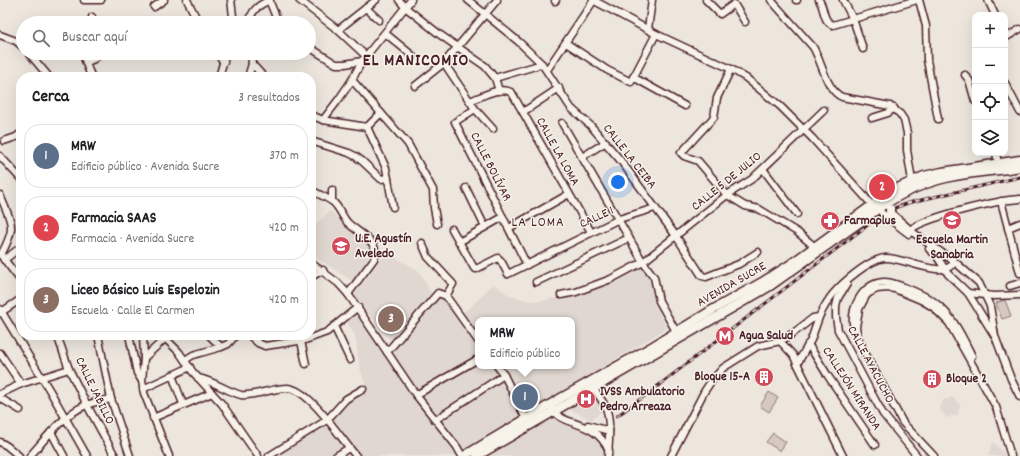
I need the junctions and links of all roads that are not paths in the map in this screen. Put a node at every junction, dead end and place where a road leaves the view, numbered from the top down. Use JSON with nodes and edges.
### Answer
{"nodes":[{"id":1,"x":84,"y":0,"type":"edge"},
{"id":2,"x":101,"y":0,"type":"edge"},
{"id":3,"x":164,"y":0,"type":"edge"},
{"id":4,"x":187,"y":0,"type":"edge"},
{"id":5,"x":231,"y":0,"type":"edge"},
{"id":6,"x":270,"y":0,"type":"edge"},
{"id":7,"x":309,"y":0,"type":"edge"},
{"id":8,"x":376,"y":0,"type":"edge"},
{"id":9,"x":399,"y":0,"type":"edge"},
{"id":10,"x":411,"y":0,"type":"edge"},
{"id":11,"x":468,"y":0,"type":"edge"},
{"id":12,"x":497,"y":0,"type":"edge"},
{"id":13,"x":594,"y":0,"type":"edge"},
{"id":14,"x":652,"y":0,"type":"edge"},
{"id":15,"x":706,"y":0,"type":"edge"},
{"id":16,"x":771,"y":0,"type":"edge"},
{"id":17,"x":819,"y":0,"type":"edge"},
{"id":18,"x":843,"y":0,"type":"edge"},
{"id":19,"x":918,"y":0,"type":"edge"},
{"id":20,"x":988,"y":0,"type":"edge"},
{"id":21,"x":301,"y":2,"type":"edge"},
{"id":22,"x":154,"y":7,"type":"dead end"},
{"id":23,"x":405,"y":7,"type":"junction"},
{"id":24,"x":366,"y":8,"type":"junction"},
{"id":25,"x":994,"y":12,"type":"edge"},
{"id":26,"x":484,"y":15,"type":"junction"},
{"id":27,"x":195,"y":16,"type":"edge"},
{"id":28,"x":233,"y":16,"type":"edge"},
{"id":29,"x":252,"y":16,"type":"edge"},
{"id":30,"x":276,"y":16,"type":"edge"},
{"id":31,"x":853,"y":19,"type":"junction"},
{"id":32,"x":379,"y":20,"type":"dead end"},
{"id":33,"x":745,"y":22,"type":"dead end"},
{"id":34,"x":648,"y":29,"type":"junction"},
{"id":35,"x":1020,"y":29,"type":"edge"},
{"id":36,"x":338,"y":30,"type":"junction"},
{"id":37,"x":385,"y":33,"type":"junction"},
{"id":38,"x":656,"y":34,"type":"junction"},
{"id":39,"x":0,"y":35,"type":"edge"},
{"id":40,"x":1008,"y":36,"type":"edge"},
{"id":41,"x":16,"y":41,"type":"edge"},
{"id":42,"x":566,"y":43,"type":"junction"},
{"id":43,"x":458,"y":48,"type":"junction"},
{"id":44,"x":863,"y":49,"type":"dead end"},
{"id":45,"x":316,"y":51,"type":"edge"},
{"id":46,"x":413,"y":56,"type":"dead end"},
{"id":47,"x":364,"y":58,"type":"junction"},
{"id":48,"x":37,"y":60,"type":"edge"},
{"id":49,"x":92,"y":60,"type":"edge"},
{"id":50,"x":252,"y":60,"type":"edge"},
{"id":51,"x":87,"y":62,"type":"joint"},
{"id":52,"x":224,"y":62,"type":"edge"},
{"id":53,"x":252,"y":64,"type":"junction"},
{"id":54,"x":444,"y":64,"type":"junction"},
{"id":55,"x":542,"y":64,"type":"junction"},
{"id":56,"x":731,"y":69,"type":"junction"},
{"id":57,"x":547,"y":70,"type":"junction"},
{"id":58,"x":46,"y":72,"type":"edge"},
{"id":59,"x":89,"y":72,"type":"edge"},
{"id":60,"x":221,"y":72,"type":"edge"},
{"id":61,"x":250,"y":72,"type":"edge"},
{"id":62,"x":259,"y":72,"type":"edge"},
{"id":63,"x":965,"y":75,"type":"dead end"},
{"id":64,"x":495,"y":78,"type":"junction"},
{"id":65,"x":632,"y":79,"type":"junction"},
{"id":66,"x":352,"y":80,"type":"junction"},
{"id":67,"x":1006,"y":84,"type":"edge"},
{"id":68,"x":415,"y":86,"type":"dead end"},
{"id":69,"x":558,"y":88,"type":"junction"},
{"id":70,"x":972,"y":90,"type":"edge"},
{"id":71,"x":499,"y":91,"type":"junction"},
{"id":72,"x":470,"y":101,"type":"junction"},
{"id":73,"x":685,"y":106,"type":"dead end"},
{"id":74,"x":894,"y":108,"type":"junction"},
{"id":75,"x":475,"y":109,"type":"junction"},
{"id":76,"x":824,"y":110,"type":"dead end"},
{"id":77,"x":523,"y":112,"type":"junction"},
{"id":78,"x":1020,"y":112,"type":"edge"},
{"id":79,"x":381,"y":113,"type":"junction"},
{"id":80,"x":316,"y":118,"type":"edge"},
{"id":81,"x":872,"y":118,"type":"dead end"},
{"id":82,"x":938,"y":119,"type":"dead end"},
{"id":83,"x":323,"y":120,"type":"junction"},
{"id":84,"x":562,"y":123,"type":"dead end"},
{"id":85,"x":367,"y":127,"type":"junction"},
{"id":86,"x":493,"y":129,"type":"dead end"},
{"id":87,"x":803,"y":129,"type":"junction"},
{"id":88,"x":16,"y":137,"type":"edge"},
{"id":89,"x":4,"y":141,"type":"dead end"},
{"id":90,"x":606,"y":142,"type":"junction"},
{"id":91,"x":316,"y":143,"type":"edge"},
{"id":92,"x":0,"y":156,"type":"edge"},
{"id":93,"x":997,"y":156,"type":"edge"},
{"id":94,"x":582,"y":157,"type":"junction"},
{"id":95,"x":1020,"y":160,"type":"edge"},
{"id":96,"x":998,"y":163,"type":"junction"},
{"id":97,"x":1020,"y":167,"type":"edge"},
{"id":98,"x":763,"y":169,"type":"junction"},
{"id":99,"x":16,"y":174,"type":"edge"},
{"id":100,"x":388,"y":178,"type":"junction"},
{"id":101,"x":912,"y":181,"type":"junction"},
{"id":102,"x":466,"y":188,"type":"dead end"},
{"id":103,"x":332,"y":190,"type":"dead end"},
{"id":104,"x":316,"y":193,"type":"edge"},
{"id":105,"x":568,"y":194,"type":"junction"},
{"id":106,"x":0,"y":195,"type":"edge"},
{"id":107,"x":727,"y":195,"type":"junction"},
{"id":108,"x":1020,"y":198,"type":"edge"},
{"id":109,"x":332,"y":201,"type":"junction"},
{"id":110,"x":1001,"y":201,"type":"junction"},
{"id":111,"x":393,"y":207,"type":"dead end"},
{"id":112,"x":654,"y":208,"type":"junction"},
{"id":113,"x":884,"y":211,"type":"junction"},
{"id":114,"x":797,"y":214,"type":"dead end"},
{"id":115,"x":503,"y":217,"type":"junction"},
{"id":116,"x":619,"y":219,"type":"junction"},
{"id":117,"x":1020,"y":223,"type":"edge"},
{"id":118,"x":437,"y":224,"type":"dead end"},
{"id":119,"x":485,"y":227,"type":"junction"},
{"id":120,"x":509,"y":228,"type":"junction"},
{"id":121,"x":1008,"y":228,"type":"junction"},
{"id":122,"x":452,"y":229,"type":"dead end"},
{"id":123,"x":908,"y":231,"type":"junction"},
{"id":124,"x":591,"y":232,"type":"junction"},
{"id":125,"x":676,"y":236,"type":"junction"},
{"id":126,"x":629,"y":238,"type":"junction"},
{"id":127,"x":459,"y":242,"type":"junction"},
{"id":128,"x":422,"y":243,"type":"dead end"},
{"id":129,"x":814,"y":246,"type":"junction"},
{"id":130,"x":16,"y":250,"type":"edge"},
{"id":131,"x":758,"y":252,"type":"dead end"},
{"id":132,"x":2,"y":256,"type":"edge"},
{"id":133,"x":643,"y":262,"type":"junction"},
{"id":134,"x":955,"y":262,"type":"junction"},
{"id":135,"x":527,"y":265,"type":"junction"},
{"id":136,"x":316,"y":266,"type":"edge"},
{"id":137,"x":944,"y":268,"type":"junction"},
{"id":138,"x":323,"y":270,"type":"junction"},
{"id":139,"x":1020,"y":273,"type":"edge"},
{"id":140,"x":316,"y":274,"type":"edge"},
{"id":141,"x":16,"y":275,"type":"edge"},
{"id":142,"x":851,"y":278,"type":"junction"},
{"id":143,"x":536,"y":282,"type":"dead end"},
{"id":144,"x":1020,"y":282,"type":"edge"},
{"id":145,"x":1010,"y":286,"type":"dead end"},
{"id":146,"x":968,"y":293,"type":"junction"},
{"id":147,"x":348,"y":294,"type":"junction"},
{"id":148,"x":985,"y":294,"type":"junction"},
{"id":149,"x":561,"y":295,"type":"dead end"},
{"id":150,"x":1020,"y":295,"type":"edge"},
{"id":151,"x":446,"y":296,"type":"junction"},
{"id":152,"x":16,"y":302,"type":"edge"},
{"id":153,"x":358,"y":308,"type":"junction"},
{"id":154,"x":1,"y":311,"type":"edge"},
{"id":155,"x":819,"y":317,"type":"junction"},
{"id":156,"x":334,"y":326,"type":"junction"},
{"id":157,"x":678,"y":335,"type":"junction"},
{"id":158,"x":16,"y":336,"type":"edge"},
{"id":159,"x":316,"y":336,"type":"edge"},
{"id":160,"x":995,"y":336,"type":"junction"},
{"id":161,"x":475,"y":337,"type":"edge"},
{"id":162,"x":19,"y":340,"type":"edge"},
{"id":163,"x":59,"y":340,"type":"edge"},
{"id":164,"x":99,"y":340,"type":"edge"},
{"id":165,"x":130,"y":340,"type":"edge"},
{"id":166,"x":143,"y":340,"type":"edge"},
{"id":167,"x":165,"y":340,"type":"edge"},
{"id":168,"x":170,"y":340,"type":"edge"},
{"id":169,"x":214,"y":340,"type":"edge"},
{"id":170,"x":232,"y":340,"type":"edge"},
{"id":171,"x":255,"y":340,"type":"edge"},
{"id":172,"x":304,"y":340,"type":"edge"},
{"id":173,"x":301,"y":341,"type":"junction"},
{"id":174,"x":780,"y":341,"type":"junction"},
{"id":175,"x":808,"y":344,"type":"junction"},
{"id":176,"x":221,"y":348,"type":"junction"},
{"id":177,"x":387,"y":352,"type":"junction"},
{"id":178,"x":0,"y":353,"type":"edge"},
{"id":179,"x":144,"y":358,"type":"junction"},
{"id":180,"x":184,"y":360,"type":"junction"},
{"id":181,"x":350,"y":360,"type":"dead end"},
{"id":182,"x":475,"y":361,"type":"edge"},
{"id":183,"x":306,"y":364,"type":"dead end"},
{"id":184,"x":797,"y":364,"type":"junction"},
{"id":185,"x":190,"y":367,"type":"junction"},
{"id":186,"x":70,"y":368,"type":"junction"},
{"id":187,"x":499,"y":369,"type":"edge"},
{"id":188,"x":172,"y":375,"type":"junction"},
{"id":189,"x":504,"y":375,"type":"junction"},
{"id":190,"x":42,"y":378,"type":"junction"},
{"id":191,"x":198,"y":378,"type":"junction"},
{"id":192,"x":142,"y":382,"type":"junction"},
{"id":193,"x":21,"y":384,"type":"junction"},
{"id":194,"x":143,"y":389,"type":"junction"},
{"id":195,"x":363,"y":389,"type":"dead end"},
{"id":196,"x":594,"y":389,"type":"junction"},
{"id":197,"x":212,"y":393,"type":"junction"},
{"id":198,"x":0,"y":394,"type":"edge"},
{"id":199,"x":416,"y":395,"type":"junction"},
{"id":200,"x":1020,"y":397,"type":"edge"},
{"id":201,"x":0,"y":398,"type":"edge"},
{"id":202,"x":111,"y":399,"type":"junction"},
{"id":203,"x":183,"y":404,"type":"junction"},
{"id":204,"x":87,"y":405,"type":"junction"},
{"id":205,"x":552,"y":408,"type":"junction"},
{"id":206,"x":20,"y":410,"type":"dead end"},
{"id":207,"x":66,"y":418,"type":"junction"},
{"id":208,"x":153,"y":418,"type":"junction"},
{"id":209,"x":327,"y":420,"type":"junction"},
{"id":210,"x":435,"y":420,"type":"junction"},
{"id":211,"x":526,"y":420,"type":"junction"},
{"id":212,"x":582,"y":425,"type":"junction"},
{"id":213,"x":51,"y":432,"type":"junction"},
{"id":214,"x":609,"y":433,"type":"junction"},
{"id":215,"x":599,"y":436,"type":"junction"},
{"id":216,"x":0,"y":442,"type":"edge"},
{"id":217,"x":874,"y":445,"type":"dead end"},
{"id":218,"x":349,"y":448,"type":"junction"},
{"id":219,"x":608,"y":454,"type":"edge"},
{"id":220,"x":1010,"y":455,"type":"edge"},
{"id":221,"x":19,"y":456,"type":"edge"},
{"id":222,"x":30,"y":456,"type":"edge"},
{"id":223,"x":64,"y":456,"type":"edge"},
{"id":224,"x":87,"y":456,"type":"edge"},
{"id":225,"x":115,"y":456,"type":"edge"},
{"id":226,"x":130,"y":456,"type":"edge"},
{"id":227,"x":169,"y":456,"type":"edge"},
{"id":228,"x":258,"y":456,"type":"edge"},
{"id":229,"x":269,"y":456,"type":"edge"},
{"id":230,"x":336,"y":456,"type":"edge"},
{"id":231,"x":356,"y":456,"type":"edge"},
{"id":232,"x":463,"y":456,"type":"edge"},
{"id":233,"x":477,"y":456,"type":"edge"},
{"id":234,"x":671,"y":456,"type":"edge"},
{"id":235,"x":843,"y":456,"type":"edge"},
{"id":236,"x":917,"y":456,"type":"edge"},
{"id":237,"x":934,"y":456,"type":"edge"}],
"edges":[{"from":1,"to":2,"type":"street"},
{"from":3,"to":22,"type":"street"},
{"from":4,"to":27,"type":"street"},
{"from":5,"to":28,"type":"street"},
{"from":6,"to":29,"type":"street"},
{"from":6,"to":30,"type":"street"},
{"from":7,"to":21,"type":"street"},
{"from":8,"to":24,"type":"street"},
{"from":9,"to":23,"type":"street"},
{"from":10,"to":23,"type":"street"},
{"from":11,"to":26,"type":"street","name":"CALLE LA CEIBA"},
{"from":12,"to":26,"type":"street"},
{"from":13,"to":34,"type":"street"},
{"from":13,"to":42,"type":"street"},
{"from":14,"to":34,"type":"street"},
{"from":15,"to":33,"type":"street"},
{"from":16,"to":74,"type":"street"},
{"from":17,"to":31,"type":"street"},
{"from":18,"to":31,"type":"street"},
{"from":19,"to":31,"type":"street"},
{"from":19,"to":82,"type":"street"},
{"from":20,"to":25,"type":"street"},
{"from":21,"to":36,"type":"street"},
{"from":23,"to":37,"type":"street"},
{"from":23,"to":43,"type":"street"},
{"from":24,"to":32,"type":"street"},
{"from":24,"to":36,"type":"street"},
{"from":26,"to":43,"type":"street"},
{"from":26,"to":55,"type":"street","name":"CALLE LA CEIBA"},
{"from":31,"to":44,"type":"street"},
{"from":34,"to":38,"type":"street"},
{"from":35,"to":40,"type":"street"},
{"from":36,"to":47,"type":"street"},
{"from":37,"to":46,"type":"street"},
{"from":37,"to":47,"type":"street"},
{"from":38,"to":56,"type":"street"},
{"from":38,"to":65,"type":"street"},
{"from":39,"to":41,"type":"street"},
{"from":42,"to":57,"type":"street"},
{"from":42,"to":65,"type":"street"},
{"from":43,"to":54,"type":"street"},
{"from":43,"to":64,"type":"street"},
{"from":45,"to":47,"type":"street"},
{"from":47,"to":66,"type":"street"},
{"from":48,"to":58,"type":"street"},
{"from":49,"to":51,"type":"street"},
{"from":50,"to":53,"type":"street"},
{"from":51,"to":59,"type":"street"},
{"from":52,"to":60,"type":"street"},
{"from":53,"to":61,"type":"street"},
{"from":53,"to":62,"type":"street"},
{"from":54,"to":68,"type":"street"},
{"from":54,"to":72,"type":"street","name":"CALLE BOLÍVAR"},
{"from":55,"to":57,"type":"street","name":"CALLE LA CEIBA"},
{"from":55,"to":64,"type":"street"},
{"from":56,"to":87,"type":"street"},
{"from":56,"to":107,"type":"street"},
{"from":57,"to":69,"type":"street","name":"CALLE LA CEIBA"},
{"from":63,"to":70,"type":"street"},
{"from":64,"to":71,"type":"street"},
{"from":65,"to":73,"type":"street"},
{"from":66,"to":79,"type":"street"},
{"from":66,"to":83,"type":"street"},
{"from":67,"to":78,"type":"street"},
{"from":69,"to":77,"type":"street"},
{"from":69,"to":90,"type":"street","name":"CALLE LA CEIBA"},
{"from":71,"to":72,"type":"street"},
{"from":71,"to":77,"type":"street","name":"CALLE LA LOMA"},
{"from":72,"to":75,"type":"street","name":"CALLE BOLÍVAR"},
{"from":74,"to":81,"type":"street"},
{"from":74,"to":101,"type":"street"},
{"from":75,"to":86,"type":"street","name":"CALLE BOLÍVAR"},
{"from":75,"to":115,"type":"street","name":"CALLE BOLÍVAR"},
{"from":76,"to":87,"type":"street","name":"CALLE 5 DE JULIO"},
{"from":77,"to":105,"type":"street","name":"CALLE LA LOMA"},
{"from":79,"to":85,"type":"street"},
{"from":79,"to":118,"type":"street"},
{"from":80,"to":83,"type":"street"},
{"from":83,"to":85,"type":"street"},
{"from":84,"to":94,"type":"street"},
{"from":85,"to":100,"type":"street"},
{"from":87,"to":98,"type":"street","name":"CALLE 5 DE JULIO"},
{"from":87,"to":113,"type":"street"},
{"from":88,"to":89,"type":"street"},
{"from":90,"to":94,"type":"street"},
{"from":90,"to":112,"type":"street","name":"CALLE LA CEIBA"},
{"from":91,"to":100,"type":"street"},
{"from":92,"to":99,"type":"street"},
{"from":93,"to":96,"type":"street"},
{"from":94,"to":116,"type":"street"},
{"from":95,"to":96,"type":"main road","name":"AVENIDA SUCRE"},
{"from":96,"to":101,"type":"main road","name":"AVENIDA SUCRE"},
{"from":97,"to":113,"type":"main road"},
{"from":98,"to":107,"type":"street","name":"CALLE 5 DE JULIO"},
{"from":98,"to":114,"type":"street"},
{"from":100,"to":111,"type":"street"},
{"from":101,"to":113,"type":"main road","name":"AVENIDA SUCRE"},
{"from":102,"to":119,"type":"street"},
{"from":103,"to":109,"type":"street"},
{"from":104,"to":109,"type":"street"},
{"from":105,"to":120,"type":"street"},
{"from":105,"to":124,"type":"street","name":"CALLE LA LOMA"},
{"from":106,"to":132,"type":"street"},
{"from":107,"to":125,"type":"street","name":"CALLE 5 DE JULIO"},
{"from":107,"to":129,"type":"street"},
{"from":108,"to":110,"type":"street"},
{"from":109,"to":147,"type":"street"},
{"from":110,"to":121,"type":"street"},
{"from":110,"to":123,"type":"street"},
{"from":112,"to":116,"type":"street","name":"CALLE 1"},
{"from":112,"to":125,"type":"street","name":"CALLE LA CEIBA"},
{"from":113,"to":123,"type":"street"},
{"from":113,"to":129,"type":"main road","name":"AVENIDA SUCRE"},
{"from":113,"to":157,"type":"main road","name":"AVENIDA SUCRE"},
{"from":115,"to":119,"type":"street"},
{"from":115,"to":120,"type":"street","name":"CALLE BOLÍVAR"},
{"from":116,"to":124,"type":"street","name":"CALLE 1"},
{"from":116,"to":126,"type":"street"},
{"from":117,"to":121,"type":"street"},
{"from":119,"to":127,"type":"street"},
{"from":120,"to":135,"type":"street","name":"CALLE BOLÍVAR"},
{"from":121,"to":139,"type":"street"},
{"from":122,"to":127,"type":"street"},
{"from":123,"to":134,"type":"street"},
{"from":123,"to":137,"type":"street"},
{"from":124,"to":135,"type":"street","name":"CALLE 1"},
{"from":125,"to":131,"type":"street","name":"CALLE LA CEIBA"},
{"from":125,"to":133,"type":"street","name":"CALLE 5 DE JULIO"},
{"from":126,"to":133,"type":"street"},
{"from":126,"to":143,"type":"street"},
{"from":127,"to":135,"type":"street","name":"CALLE 1"},
{"from":128,"to":151,"type":"street"},
{"from":129,"to":157,"type":"main road","name":"AVENIDA SUCRE"},
{"from":130,"to":132,"type":"street"},
{"from":132,"to":141,"type":"street"},
{"from":133,"to":149,"type":"street","name":"CALLE 5 DE JULIO"},
{"from":133,"to":157,"type":"street"},
{"from":134,"to":137,"type":"street"},
{"from":134,"to":148,"type":"street"},
{"from":136,"to":138,"type":"street"},
{"from":137,"to":142,"type":"street"},
{"from":137,"to":146,"type":"street"},
{"from":138,"to":140,"type":"street"},
{"from":138,"to":147,"type":"street"},
{"from":142,"to":155,"type":"street"},
{"from":142,"to":236,"type":"street","name":"CALLE AYACUCHO"},
{"from":144,"to":145,"type":"street"},
{"from":146,"to":148,"type":"street"},
{"from":146,"to":160,"type":"street"},
{"from":147,"to":153,"type":"street"},
{"from":148,"to":150,"type":"street"},
{"from":148,"to":160,"type":"street"},
{"from":151,"to":161,"type":"street"},
{"from":151,"to":177,"type":"street"},
{"from":152,"to":154,"type":"street"},
{"from":153,"to":156,"type":"street"},
{"from":153,"to":177,"type":"street"},
{"from":154,"to":158,"type":"street"},
{"from":155,"to":174,"type":"street"},
{"from":155,"to":175,"type":"street"},
{"from":156,"to":159,"type":"street"},
{"from":156,"to":181,"type":"street"},
{"from":157,"to":196,"type":"main road","name":"AVENIDA SUCRE"},
{"from":157,"to":205,"type":"main road","name":"AVENIDA SUCRE"},
{"from":160,"to":200,"type":"street"},
{"from":162,"to":190,"type":"street"},
{"from":163,"to":186,"type":"street","name":"CALLE JABILLO"},
{"from":164,"to":202,"type":"street"},
{"from":165,"to":192,"type":"street"},
{"from":166,"to":179,"type":"street"},
{"from":167,"to":179,"type":"street"},
{"from":168,"to":180,"type":"street"},
{"from":169,"to":176,"type":"street"},
{"from":170,"to":176,"type":"street"},
{"from":171,"to":173,"type":"street"},
{"from":172,"to":173,"type":"street"},
{"from":173,"to":183,"type":"street"},
{"from":174,"to":184,"type":"street"},
{"from":174,"to":234,"type":"street"},
{"from":175,"to":184,"type":"street"},
{"from":175,"to":217,"type":"street","name":"CALLEJÓN MIRANDA"},
{"from":176,"to":180,"type":"street"},
{"from":177,"to":199,"type":"street"},
{"from":178,"to":193,"type":"street"},
{"from":179,"to":192,"type":"street"},
{"from":180,"to":185,"type":"street"},
{"from":182,"to":199,"type":"street"},
{"from":184,"to":235,"type":"street"},
{"from":185,"to":188,"type":"street"},
{"from":185,"to":191,"type":"street"},
{"from":186,"to":190,"type":"street"},
{"from":186,"to":204,"type":"street","name":"CALLE JABILLO"},
{"from":187,"to":189,"type":"street"},
{"from":188,"to":194,"type":"street"},
{"from":188,"to":203,"type":"street"},
{"from":189,"to":210,"type":"street"},
{"from":189,"to":211,"type":"street"},
{"from":190,"to":193,"type":"street"},
{"from":190,"to":207,"type":"street"},
{"from":191,"to":197,"type":"street"},
{"from":191,"to":209,"type":"street"},
{"from":192,"to":194,"type":"street"},
{"from":193,"to":198,"type":"street"},
{"from":194,"to":208,"type":"street"},
{"from":195,"to":209,"type":"street"},
{"from":196,"to":205,"type":"main road","name":"AVENIDA SUCRE"},
{"from":196,"to":214,"type":"street"},
{"from":197,"to":203,"type":"street"},
{"from":197,"to":228,"type":"street"},
{"from":199,"to":210,"type":"street"},
{"from":201,"to":206,"type":"street"},
{"from":202,"to":204,"type":"street"},
{"from":202,"to":226,"type":"street"},
{"from":203,"to":208,"type":"street"},
{"from":204,"to":207,"type":"street"},
{"from":204,"to":225,"type":"street","name":"CALLE JABILLO"},
{"from":205,"to":211,"type":"main road","name":"AVENIDA SUCRE"},
{"from":205,"to":212,"type":"street"},
{"from":205,"to":233,"type":"main road","name":"AVENIDA SUCRE"},
{"from":207,"to":213,"type":"street"},
{"from":207,"to":224,"type":"street"},
{"from":208,"to":227,"type":"street"},
{"from":209,"to":218,"type":"street"},
{"from":209,"to":229,"type":"street"},
{"from":210,"to":232,"type":"street"},
{"from":211,"to":232,"type":"main road","name":"AVENIDA SUCRE"},
{"from":212,"to":214,"type":"street"},
{"from":212,"to":215,"type":"street"},
{"from":213,"to":222,"type":"street"},
{"from":213,"to":223,"type":"street"},
{"from":214,"to":215,"type":"street"},
{"from":214,"to":219,"type":"street"},
{"from":215,"to":219,"type":"street"},
{"from":216,"to":221,"type":"street"},
{"from":218,"to":230,"type":"street"},
{"from":218,"to":231,"type":"street"},
{"from":220,"to":237,"type":"street"}]}
